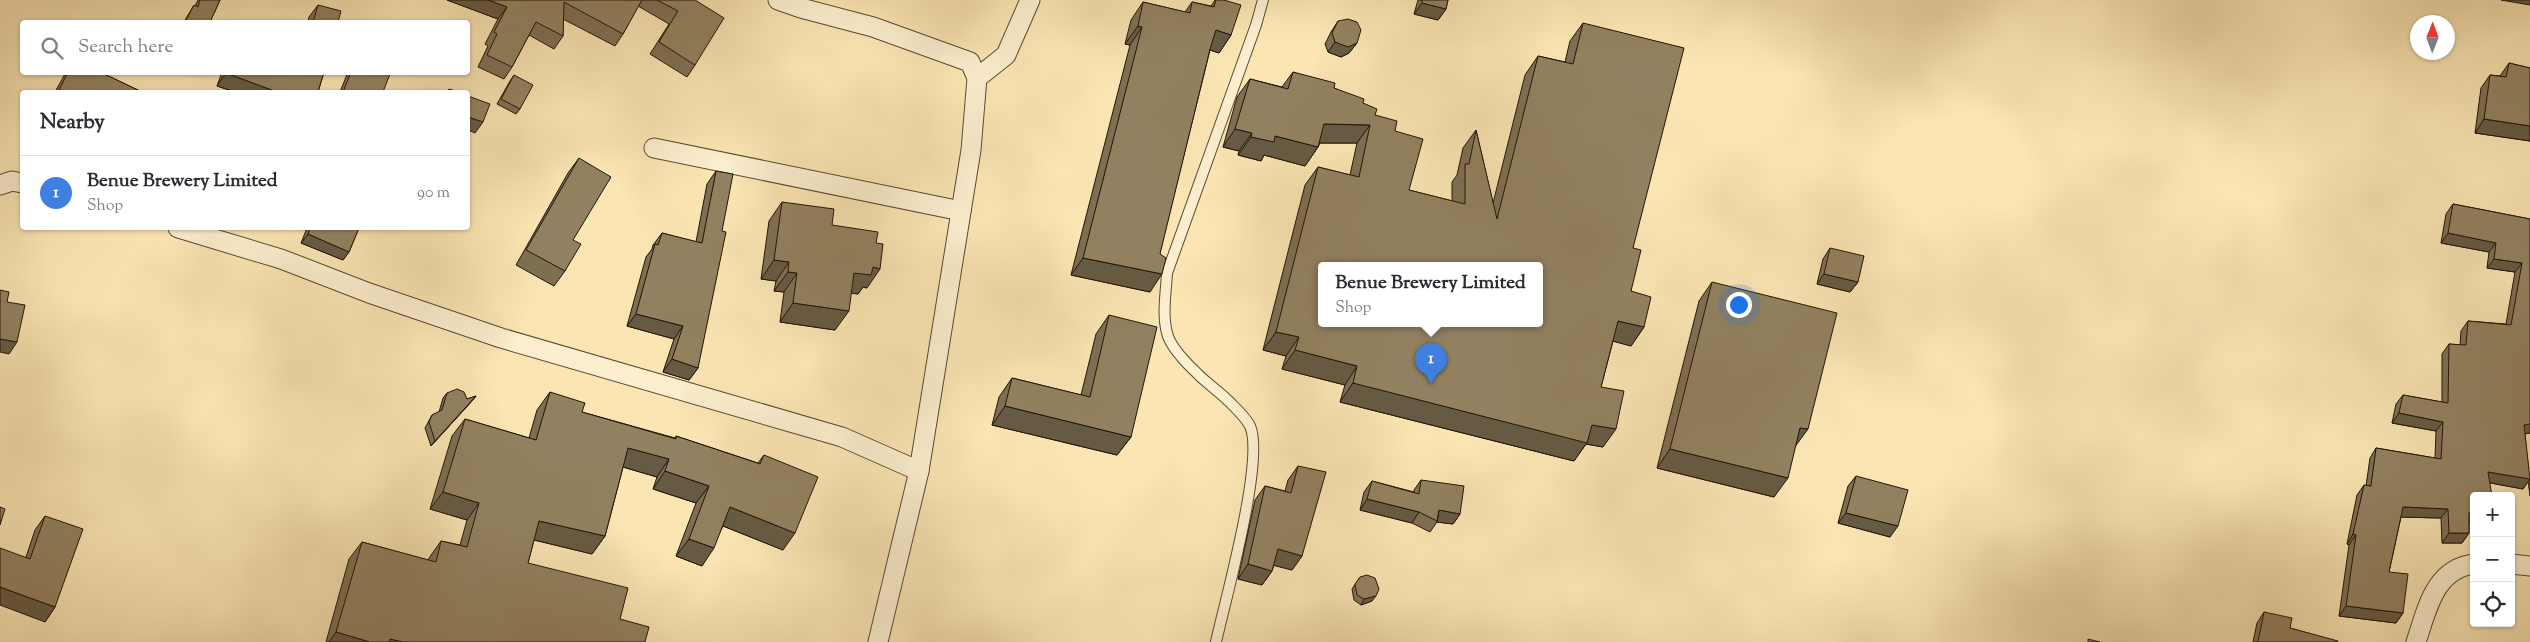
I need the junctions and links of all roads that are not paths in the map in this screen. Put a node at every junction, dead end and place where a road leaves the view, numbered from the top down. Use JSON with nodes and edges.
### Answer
{"nodes":[{"id":1,"x":778,"y":0,"type":"edge"},
{"id":2,"x":1030,"y":0,"type":"edge"},
{"id":3,"x":1263,"y":0,"type":"edge"},
{"id":4,"x":977,"y":78,"type":"junction"},
{"id":5,"x":654,"y":148,"type":"dead end"},
{"id":6,"x":20,"y":183,"type":"edge"},
{"id":7,"x":0,"y":185,"type":"edge"},
{"id":8,"x":961,"y":211,"type":"junction"},
{"id":9,"x":185,"y":230,"type":"edge"},
{"id":10,"x":920,"y":471,"type":"junction"},
{"id":11,"x":2515,"y":564,"type":"edge"},
{"id":12,"x":2470,"y":565,"type":"edge"},
{"id":13,"x":2530,"y":566,"type":"edge"},
{"id":14,"x":878,"y":642,"type":"edge"},
{"id":15,"x":1216,"y":642,"type":"edge"},
{"id":16,"x":2416,"y":642,"type":"edge"}],
"edges":[{"from":1,"to":4,"type":"street"},
{"from":2,"to":4,"type":"street"},
{"from":3,"to":15,"type":"lane"},
{"from":4,"to":8,"type":"street"},
{"from":5,"to":8,"type":"street"},
{"from":6,"to":7,"type":"street"},
{"from":8,"to":10,"type":"street"},
{"from":9,"to":10,"type":"street"},
{"from":10,"to":14,"type":"street"},
{"from":11,"to":13,"type":"street"},
{"from":12,"to":16,"type":"street"}]}
